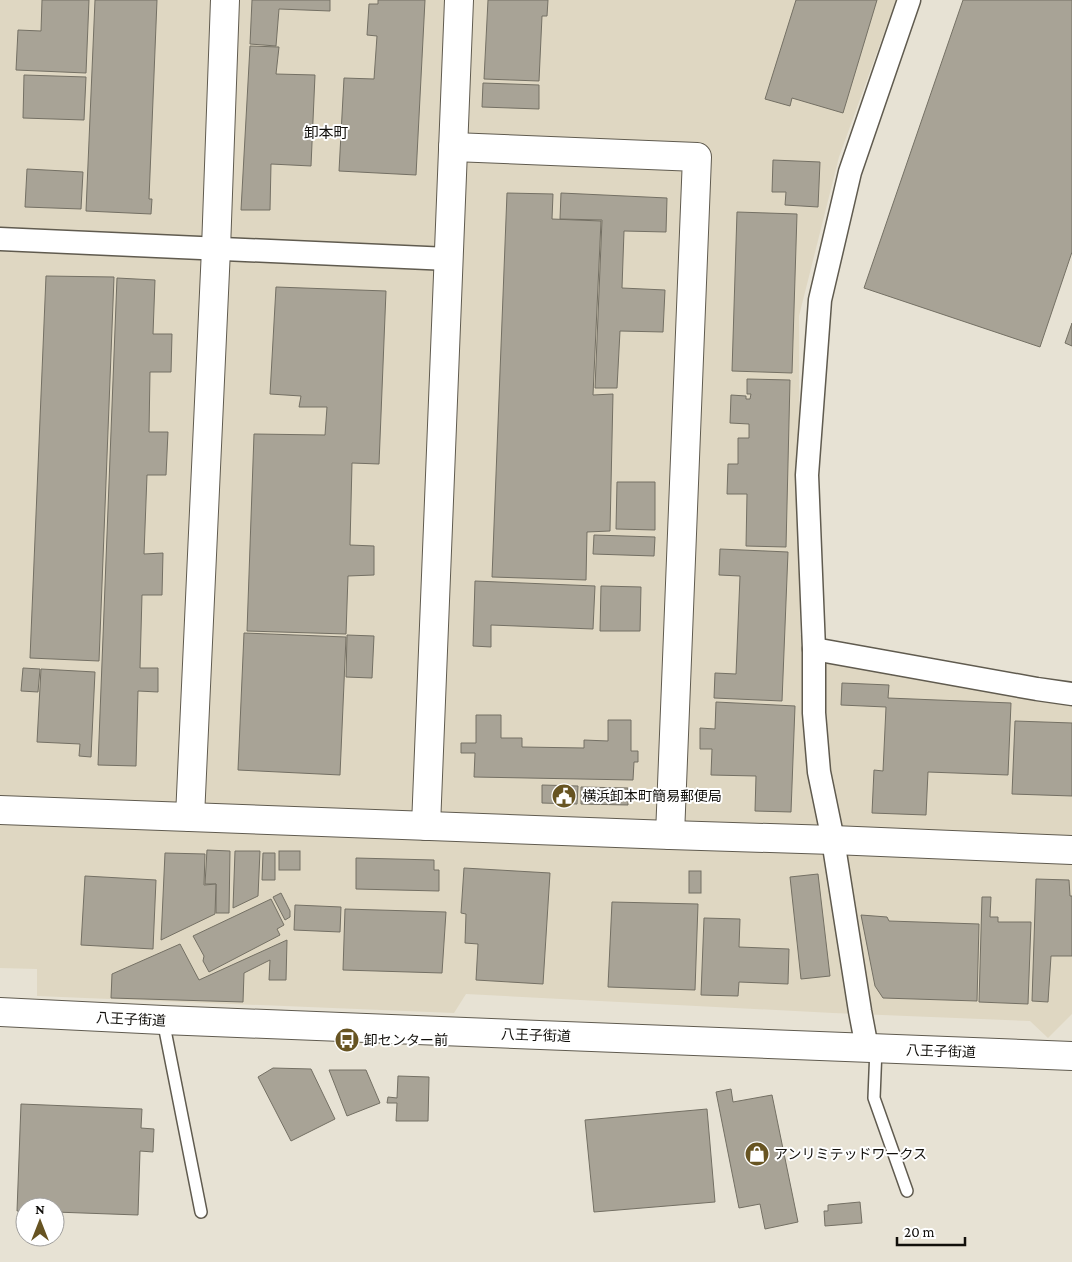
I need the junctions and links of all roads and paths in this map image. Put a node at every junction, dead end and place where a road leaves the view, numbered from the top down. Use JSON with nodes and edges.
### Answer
{"nodes":[{"id":1,"x":225,"y":0,"type":"edge"},
{"id":2,"x":459,"y":0,"type":"edge"},
{"id":3,"x":909,"y":0,"type":"edge"},
{"id":4,"x":453,"y":146,"type":"junction"},
{"id":5,"x":0,"y":239,"type":"edge"},
{"id":6,"x":216,"y":249,"type":"junction"},
{"id":7,"x":449,"y":259,"type":"junction"},
{"id":8,"x":814,"y":649,"type":"junction"},
{"id":9,"x":1072,"y":694,"type":"edge"},
{"id":10,"x":0,"y":810,"type":"edge"},
{"id":11,"x":190,"y":817,"type":"junction"},
{"id":12,"x":426,"y":826,"type":"junction"},
{"id":13,"x":670,"y":835,"type":"junction"},
{"id":14,"x":833,"y":840,"type":"junction"},
{"id":15,"x":1072,"y":850,"type":"edge"},
{"id":16,"x":0,"y":1012,"type":"edge"},
{"id":17,"x":163,"y":1020,"type":"junction"},
{"id":18,"x":872,"y":1048,"type":"junction"},
{"id":19,"x":1072,"y":1056,"type":"edge"},
{"id":20,"x":907,"y":1192,"type":"dead end"},
{"id":21,"x":201,"y":1212,"type":"dead end"}],
"edges":[{"from":1,"to":6,"type":"street"},
{"from":2,"to":4,"type":"street"},
{"from":3,"to":8,"type":"street"},
{"from":4,"to":7,"type":"street"},
{"from":4,"to":13,"type":"street"},
{"from":5,"to":6,"type":"street"},
{"from":6,"to":7,"type":"street"},
{"from":6,"to":11,"type":"street"},
{"from":7,"to":12,"type":"street"},
{"from":8,"to":9,"type":"street"},
{"from":8,"to":14,"type":"street"},
{"from":10,"to":11,"type":"street"},
{"from":11,"to":12,"type":"street"},
{"from":12,"to":13,"type":"street"},
{"from":13,"to":14,"type":"street"},
{"from":14,"to":15,"type":"street"},
{"from":14,"to":18,"type":"street"},
{"from":16,"to":17,"type":"street","name":"八王子街道"},
{"from":17,"to":18,"type":"street","name":"八王子街道"},
{"from":17,"to":21,"type":"lane"},
{"from":18,"to":19,"type":"street","name":"八王子街道"},
{"from":18,"to":20,"type":"lane"}]}
